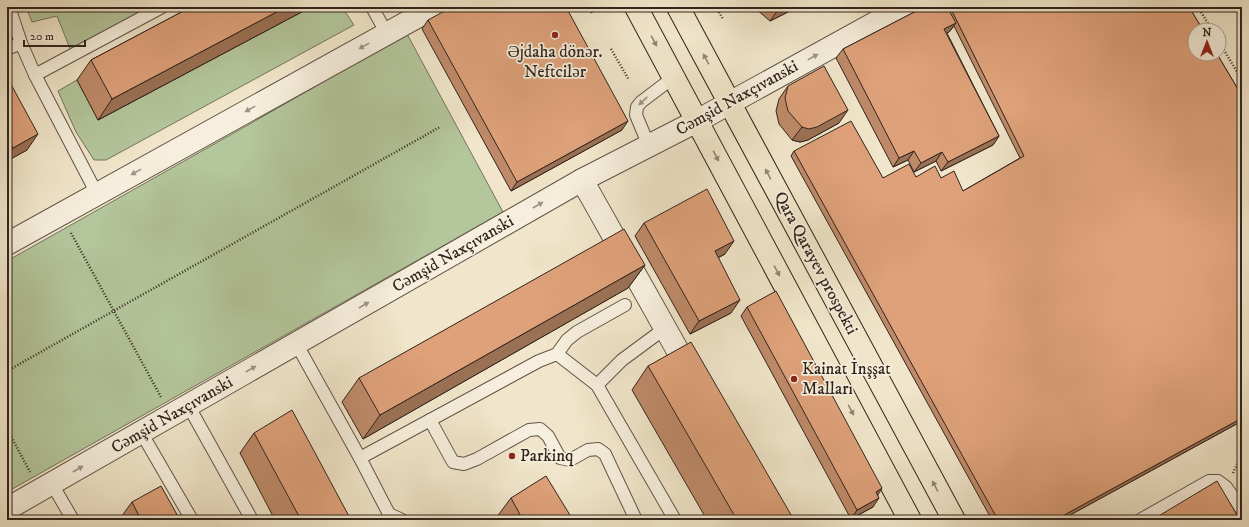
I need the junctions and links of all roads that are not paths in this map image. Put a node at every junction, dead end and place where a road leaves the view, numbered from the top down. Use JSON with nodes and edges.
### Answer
{"nodes":[{"id":1,"x":9,"y":7,"type":"edge"},
{"id":2,"x":162,"y":7,"type":"edge"},
{"id":3,"x":372,"y":7,"type":"edge"},
{"id":4,"x":435,"y":7,"type":"edge"},
{"id":5,"x":636,"y":7,"type":"edge"},
{"id":6,"x":678,"y":7,"type":"edge"},
{"id":7,"x":904,"y":7,"type":"edge"},
{"id":8,"x":386,"y":34,"type":"junction"},
{"id":9,"x":21,"y":43,"type":"junction"},
{"id":10,"x":7,"y":49,"type":"edge"},
{"id":11,"x":35,"y":75,"type":"junction"},
{"id":12,"x":674,"y":77,"type":"junction"},
{"id":13,"x":730,"y":103,"type":"junction"},
{"id":14,"x":697,"y":121,"type":"junction"},
{"id":15,"x":649,"y":146,"type":"junction"},
{"id":16,"x":582,"y":180,"type":"junction"},
{"id":17,"x":97,"y":194,"type":"junction"},
{"id":18,"x":7,"y":244,"type":"edge"},
{"id":19,"x":625,"y":305,"type":"dead end"},
{"id":20,"x":664,"y":329,"type":"junction"},
{"id":21,"x":296,"y":343,"type":"junction"},
{"id":22,"x":557,"y":354,"type":"junction"},
{"id":23,"x":597,"y":385,"type":"junction"},
{"id":24,"x":700,"y":390,"type":"edge"},
{"id":25,"x":179,"y":410,"type":"junction"},
{"id":26,"x":430,"y":420,"type":"junction"},
{"id":27,"x":141,"y":432,"type":"junction"},
{"id":28,"x":360,"y":458,"type":"junction"},
{"id":29,"x":46,"y":487,"type":"junction"},
{"id":30,"x":7,"y":509,"type":"edge"},
{"id":31,"x":1242,"y":510,"type":"edge"},
{"id":32,"x":73,"y":520,"type":"edge"},
{"id":33,"x":192,"y":520,"type":"edge"},
{"id":34,"x":252,"y":520,"type":"edge"},
{"id":35,"x":402,"y":520,"type":"edge"},
{"id":36,"x":636,"y":520,"type":"edge"},
{"id":37,"x":675,"y":520,"type":"edge"},
{"id":38,"x":910,"y":520,"type":"edge"},
{"id":39,"x":954,"y":520,"type":"edge"},
{"id":40,"x":1140,"y":520,"type":"edge"}],
"edges":[{"from":1,"to":9,"type":"lane"},
{"from":2,"to":11,"type":"lane"},
{"from":3,"to":8,"type":"lane"},
{"from":4,"to":8,"type":"street"},
{"from":5,"to":12,"type":"main road","one_way":true},
{"from":13,"to":6,"type":"main road","name":"Qara Qarayev prospekti","one_way":true},
{"from":13,"to":7,"type":"street","name":"Cəmşid Naxçıvanski","one_way":true},
{"from":8,"to":17,"type":"street","one_way":true},
{"from":9,"to":10,"type":"lane"},
{"from":9,"to":11,"type":"lane"},
{"from":11,"to":17,"type":"lane"},
{"from":12,"to":14,"type":"main road"},
{"from":12,"to":15,"type":"lane","one_way":true},
{"from":13,"to":14,"type":"street","name":"Cəmşid Naxçıvanski"},
{"from":39,"to":13,"type":"main road","name":"Qara Qarayev prospekti","one_way":true},
{"from":14,"to":15,"type":"street","name":"Cəmşid Naxçıvanski"},
{"from":14,"to":38,"type":"main road","one_way":true},
{"from":15,"to":16,"type":"street","name":"Cəmşid Naxçıvanski"},
{"from":16,"to":20,"type":"street"},
{"from":21,"to":16,"type":"street","name":"Cəmşid Naxçıvanski","one_way":true},
{"from":17,"to":18,"type":"street"},
{"from":19,"to":22,"type":"lane"},
{"from":20,"to":23,"type":"lane"},
{"from":20,"to":24,"type":"street"},
{"from":25,"to":21,"type":"street","name":"Cəmşid Naxçıvanski","one_way":true},
{"from":21,"to":28,"type":"lane"},
{"from":22,"to":23,"type":"lane"},
{"from":22,"to":26,"type":"lane"},
{"from":23,"to":37,"type":"lane"},
{"from":25,"to":27,"type":"street","name":"Cəmşid Naxçıvanski"},
{"from":25,"to":34,"type":"lane"},
{"from":26,"to":28,"type":"lane"},
{"from":26,"to":36,"type":"lane"},
{"from":29,"to":27,"type":"street","name":"Cəmşid Naxçıvanski","one_way":true},
{"from":27,"to":33,"type":"lane"},
{"from":28,"to":35,"type":"lane"},
{"from":29,"to":30,"type":"street","name":"Cəmşid Naxçıvanski"},
{"from":29,"to":32,"type":"lane"},
{"from":31,"to":40,"type":"lane"}]}
